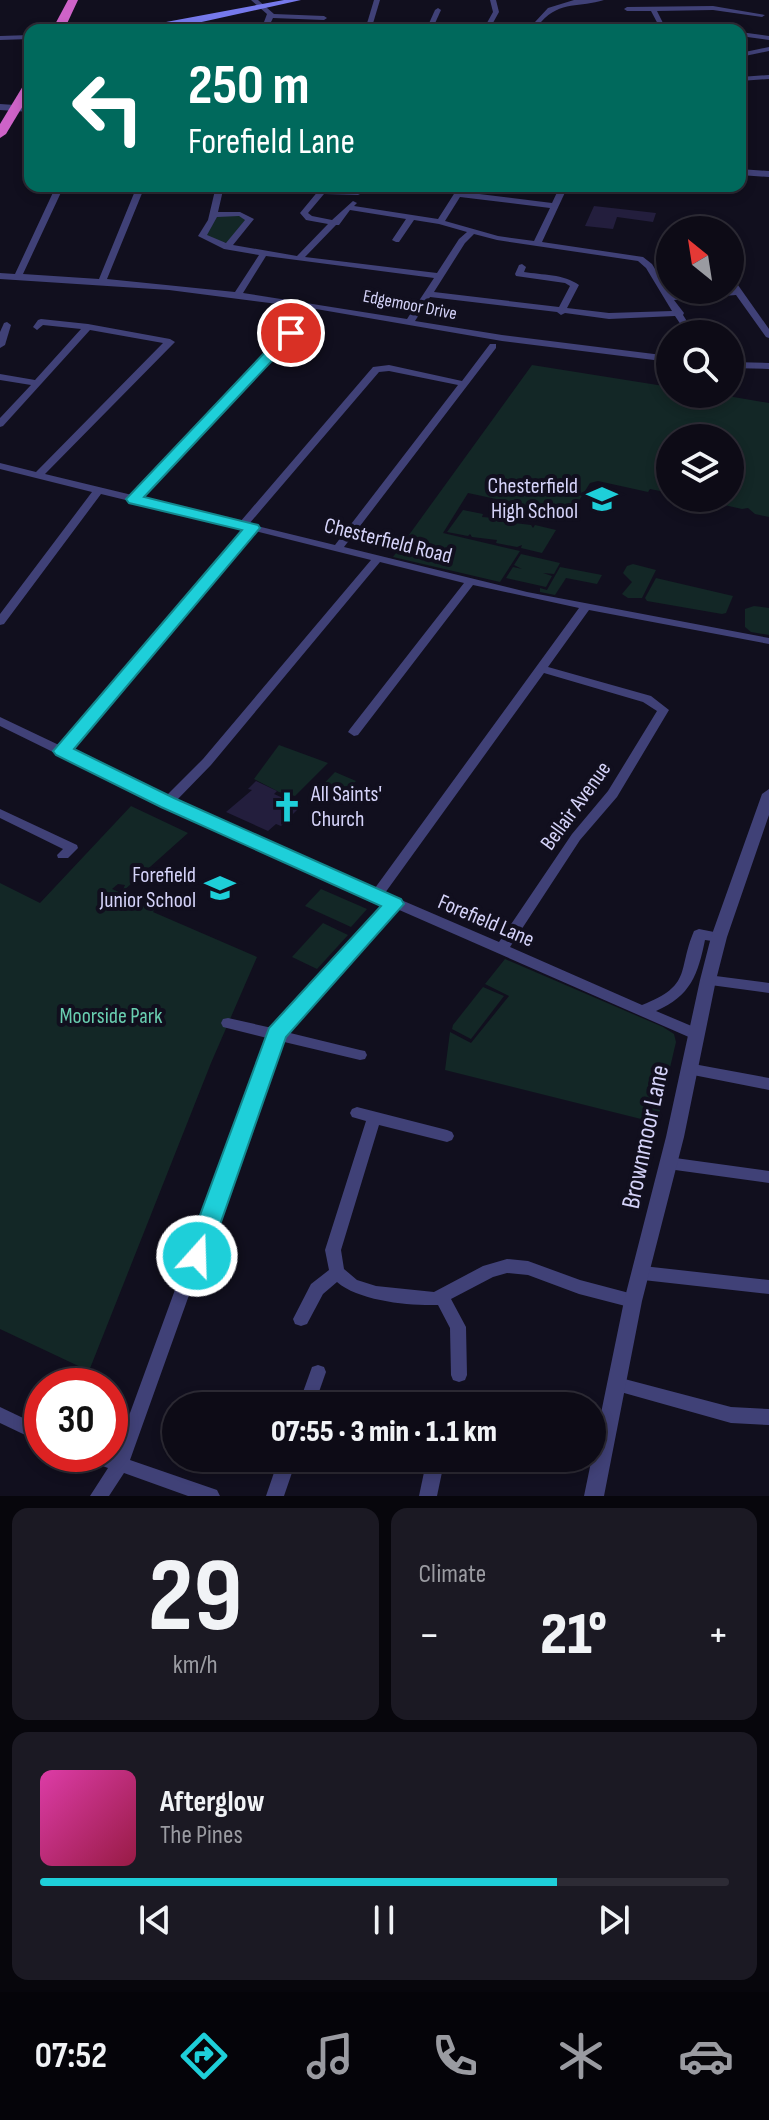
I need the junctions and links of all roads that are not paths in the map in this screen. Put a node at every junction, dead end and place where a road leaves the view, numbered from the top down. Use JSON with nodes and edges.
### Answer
{"nodes":[{"id":1,"x":73,"y":0,"type":"edge"},
{"id":2,"x":254,"y":0,"type":"edge"},
{"id":3,"x":297,"y":0,"type":"edge"},
{"id":4,"x":377,"y":0,"type":"edge"},
{"id":5,"x":493,"y":0,"type":"edge"},
{"id":6,"x":590,"y":0,"type":"edge"},
{"id":7,"x":601,"y":0,"type":"edge"},
{"id":8,"x":682,"y":0,"type":"edge"},
{"id":9,"x":742,"y":0,"type":"edge"},
{"id":10,"x":263,"y":6,"type":"junction"},
{"id":11,"x":686,"y":8,"type":"junction"},
{"id":12,"x":627,"y":9,"type":"dead end"},
{"id":13,"x":653,"y":9,"type":"junction"},
{"id":14,"x":438,"y":10,"type":"dead end"},
{"id":15,"x":732,"y":11,"type":"junction"},
{"id":16,"x":762,"y":15,"type":"dead end"},
{"id":17,"x":271,"y":16,"type":"junction"},
{"id":18,"x":322,"y":16,"type":"dead end"},
{"id":19,"x":61,"y":24,"type":"edge"},
{"id":20,"x":171,"y":24,"type":"edge"},
{"id":21,"x":267,"y":24,"type":"edge"},
{"id":22,"x":370,"y":24,"type":"edge"},
{"id":23,"x":432,"y":24,"type":"edge"},
{"id":24,"x":489,"y":24,"type":"edge"},
{"id":25,"x":540,"y":24,"type":"edge"},
{"id":26,"x":660,"y":24,"type":"edge"},
{"id":27,"x":746,"y":35,"type":"edge"},
{"id":28,"x":24,"y":37,"type":"edge"},
{"id":29,"x":0,"y":38,"type":"edge"},
{"id":30,"x":769,"y":38,"type":"edge"},
{"id":31,"x":769,"y":49,"type":"edge"},
{"id":32,"x":746,"y":54,"type":"edge"},
{"id":33,"x":769,"y":77,"type":"edge"},
{"id":34,"x":746,"y":79,"type":"edge"},
{"id":35,"x":0,"y":107,"type":"edge"},
{"id":36,"x":24,"y":110,"type":"edge"},
{"id":37,"x":24,"y":112,"type":"edge"},
{"id":38,"x":3,"y":129,"type":"edge"},
{"id":39,"x":746,"y":172,"type":"edge"},
{"id":40,"x":769,"y":174,"type":"edge"},
{"id":41,"x":57,"y":192,"type":"edge"},
{"id":42,"x":139,"y":192,"type":"edge"},
{"id":43,"x":219,"y":192,"type":"edge"},
{"id":44,"x":322,"y":192,"type":"edge"},
{"id":45,"x":359,"y":192,"type":"edge"},
{"id":46,"x":460,"y":192,"type":"edge"},
{"id":47,"x":473,"y":192,"type":"edge"},
{"id":48,"x":561,"y":192,"type":"edge"},
{"id":49,"x":554,"y":206,"type":"junction"},
{"id":50,"x":350,"y":208,"type":"junction"},
{"id":51,"x":213,"y":215,"type":"junction"},
{"id":52,"x":412,"y":217,"type":"junction"},
{"id":53,"x":440,"y":222,"type":"junction"},
{"id":54,"x":336,"y":223,"type":"junction"},
{"id":55,"x":472,"y":232,"type":"junction"},
{"id":56,"x":385,"y":238,"type":"dead end"},
{"id":57,"x":537,"y":243,"type":"junction"},
{"id":58,"x":227,"y":247,"type":"junction"},
{"id":59,"x":264,"y":253,"type":"junction"},
{"id":60,"x":300,"y":258,"type":"junction"},
{"id":61,"x":522,"y":267,"type":"dead end"},
{"id":62,"x":0,"y":276,"type":"edge"},
{"id":63,"x":440,"y":276,"type":"junction"},
{"id":64,"x":18,"y":277,"type":"junction"},
{"id":65,"x":656,"y":277,"type":"edge"},
{"id":66,"x":102,"y":281,"type":"junction"},
{"id":67,"x":430,"y":294,"type":"junction"},
{"id":68,"x":238,"y":295,"type":"junction"},
{"id":69,"x":744,"y":300,"type":"edge"},
{"id":70,"x":674,"y":304,"type":"edge"},
{"id":71,"x":312,"y":310,"type":"dead end"},
{"id":72,"x":561,"y":312,"type":"junction"},
{"id":73,"x":680,"y":313,"type":"junction"},
{"id":74,"x":411,"y":320,"type":"junction"},
{"id":75,"x":684,"y":320,"type":"edge"},
{"id":76,"x":7,"y":324,"type":"edge"},
{"id":77,"x":37,"y":327,"type":"dead end"},
{"id":78,"x":88,"y":327,"type":"junction"},
{"id":79,"x":769,"y":335,"type":"edge"},
{"id":80,"x":0,"y":345,"type":"edge"},
{"id":81,"x":493,"y":346,"type":"dead end"},
{"id":82,"x":656,"y":357,"type":"edge"},
{"id":83,"x":744,"y":365,"type":"edge"},
{"id":84,"x":769,"y":366,"type":"edge"},
{"id":85,"x":0,"y":377,"type":"edge"},
{"id":86,"x":37,"y":383,"type":"junction"},
{"id":87,"x":465,"y":384,"type":"junction"},
{"id":88,"x":0,"y":424,"type":"edge"},
{"id":89,"x":0,"y":466,"type":"edge"},
{"id":90,"x":38,"y":475,"type":"junction"},
{"id":91,"x":98,"y":491,"type":"junction"},
{"id":92,"x":134,"y":499,"type":"junction"},
{"id":93,"x":247,"y":527,"type":"junction"},
{"id":94,"x":337,"y":549,"type":"junction"},
{"id":95,"x":377,"y":559,"type":"junction"},
{"id":96,"x":471,"y":581,"type":"junction"},
{"id":97,"x":585,"y":608,"type":"junction"},
{"id":98,"x":0,"y":622,"type":"edge"},
{"id":99,"x":769,"y":641,"type":"edge"},
{"id":100,"x":543,"y":669,"type":"junction"},
{"id":101,"x":0,"y":721,"type":"edge"},
{"id":102,"x":354,"y":732,"type":"dead end"},
{"id":103,"x":63,"y":751,"type":"junction"},
{"id":104,"x":769,"y":794,"type":"edge"},
{"id":105,"x":167,"y":803,"type":"junction"},
{"id":106,"x":0,"y":813,"type":"edge"},
{"id":107,"x":63,"y":855,"type":"dead end"},
{"id":108,"x":376,"y":896,"type":"junction"},
{"id":109,"x":394,"y":904,"type":"junction"},
{"id":110,"x":719,"y":937,"type":"junction"},
{"id":111,"x":501,"y":950,"type":"junction"},
{"id":112,"x":708,"y":980,"type":"junction"},
{"id":113,"x":769,"y":988,"type":"edge"},
{"id":114,"x":641,"y":1011,"type":"junction"},
{"id":115,"x":228,"y":1023,"type":"dead end"},
{"id":116,"x":276,"y":1033,"type":"junction"},
{"id":117,"x":696,"y":1034,"type":"junction"},
{"id":118,"x":360,"y":1055,"type":"dead end"},
{"id":119,"x":688,"y":1069,"type":"junction"},
{"id":120,"x":769,"y":1084,"type":"edge"},
{"id":121,"x":357,"y":1113,"type":"dead end"},
{"id":122,"x":374,"y":1118,"type":"junction"},
{"id":123,"x":447,"y":1136,"type":"dead end"},
{"id":124,"x":668,"y":1163,"type":"junction"},
{"id":125,"x":769,"y":1177,"type":"edge"},
{"id":126,"x":337,"y":1272,"type":"junction"},
{"id":127,"x":643,"y":1273,"type":"junction"},
{"id":128,"x":769,"y":1287,"type":"edge"},
{"id":129,"x":442,"y":1297,"type":"junction"},
{"id":130,"x":633,"y":1301,"type":"junction"},
{"id":131,"x":301,"y":1319,"type":"dead end"},
{"id":132,"x":318,"y":1372,"type":"dead end"},
{"id":133,"x":459,"y":1375,"type":"dead end"},
{"id":134,"x":617,"y":1384,"type":"junction"},
{"id":135,"x":311,"y":1392,"type":"edge"},
{"id":136,"x":0,"y":1415,"type":"edge"},
{"id":137,"x":769,"y":1417,"type":"edge"},
{"id":138,"x":24,"y":1426,"type":"edge"},
{"id":139,"x":128,"y":1442,"type":"edge"},
{"id":140,"x":128,"y":1467,"type":"edge"},
{"id":141,"x":115,"y":1472,"type":"edge"},
{"id":142,"x":283,"y":1472,"type":"edge"},
{"id":143,"x":433,"y":1472,"type":"edge"},
{"id":144,"x":99,"y":1496,"type":"edge"},
{"id":145,"x":211,"y":1496,"type":"edge"},
{"id":146,"x":275,"y":1496,"type":"edge"},
{"id":147,"x":428,"y":1496,"type":"edge"},
{"id":148,"x":594,"y":1496,"type":"edge"}],
"edges":[{"from":1,"to":19,"type":"highway"},
{"from":2,"to":10,"type":"street"},
{"from":3,"to":10,"type":"main road"},
{"from":4,"to":22,"type":"street"},
{"from":5,"to":24,"type":"street"},
{"from":6,"to":7,"type":"street"},
{"from":6,"to":25,"type":"street"},
{"from":8,"to":11,"type":"street"},
{"from":9,"to":15,"type":"street"},
{"from":10,"to":17,"type":"street"},
{"from":10,"to":20,"type":"main road"},
{"from":11,"to":13,"type":"street"},
{"from":11,"to":15,"type":"street"},
{"from":12,"to":13,"type":"street"},
{"from":13,"to":26,"type":"street"},
{"from":14,"to":23,"type":"street"},
{"from":15,"to":16,"type":"street"},
{"from":17,"to":18,"type":"street"},
{"from":17,"to":21,"type":"street"},
{"from":27,"to":30,"type":"street"},
{"from":28,"to":29,"type":"street"},
{"from":31,"to":32,"type":"street"},
{"from":33,"to":34,"type":"street"},
{"from":35,"to":36,"type":"street"},
{"from":37,"to":38,"type":"highway"},
{"from":39,"to":40,"type":"street"},
{"from":41,"to":64,"type":"street"},
{"from":42,"to":66,"type":"street"},
{"from":43,"to":51,"type":"street"},
{"from":44,"to":54,"type":"street"},
{"from":45,"to":50,"type":"street"},
{"from":46,"to":53,"type":"street"},
{"from":47,"to":49,"type":"street"},
{"from":48,"to":49,"type":"street"},
{"from":49,"to":57,"type":"street"},
{"from":50,"to":52,"type":"street"},
{"from":50,"to":54,"type":"street"},
{"from":51,"to":58,"type":"street"},
{"from":51,"to":58,"type":"street"},
{"from":52,"to":53,"type":"street"},
{"from":52,"to":56,"type":"street"},
{"from":53,"to":55,"type":"street"},
{"from":54,"to":60,"type":"street"},
{"from":55,"to":57,"type":"street"},
{"from":55,"to":63,"type":"street"},
{"from":57,"to":65,"type":"street"},
{"from":58,"to":59,"type":"street"},
{"from":59,"to":60,"type":"street"},
{"from":59,"to":68,"type":"street"},
{"from":60,"to":63,"type":"street"},
{"from":61,"to":72,"type":"street"},
{"from":62,"to":64,"type":"street","name":"Edgemoor Drive"},
{"from":63,"to":67,"type":"street"},
{"from":64,"to":66,"type":"street","name":"Edgemoor Drive"},
{"from":66,"to":68,"type":"street","name":"Edgemoor Drive"},
{"from":67,"to":72,"type":"street"},
{"from":67,"to":74,"type":"street"},
{"from":68,"to":74,"type":"street","name":"Edgemoor Drive"},
{"from":69,"to":79,"type":"street"},
{"from":70,"to":73,"type":"street"},
{"from":71,"to":92,"type":"street"},
{"from":72,"to":73,"type":"street"},
{"from":73,"to":75,"type":"street"},
{"from":74,"to":82,"type":"street","name":"Edgemoor Drive"},
{"from":76,"to":80,"type":"street"},
{"from":77,"to":78,"type":"street"},
{"from":78,"to":86,"type":"street"},
{"from":78,"to":90,"type":"street"},
{"from":81,"to":87,"type":"street"},
{"from":83,"to":84,"type":"street"},
{"from":85,"to":86,"type":"street"},
{"from":86,"to":88,"type":"street"},
{"from":87,"to":93,"type":"street"},
{"from":87,"to":94,"type":"street"},
{"from":89,"to":90,"type":"street","name":"Chesterfield Road"},
{"from":90,"to":91,"type":"street","name":"Chesterfield Road"},
{"from":91,"to":92,"type":"street","name":"Chesterfield Road"},
{"from":91,"to":98,"type":"street"},
{"from":92,"to":93,"type":"street","name":"Chesterfield Road"},
{"from":93,"to":94,"type":"street","name":"Chesterfield Road"},
{"from":93,"to":103,"type":"street"},
{"from":94,"to":95,"type":"street","name":"Chesterfield Road"},
{"from":95,"to":96,"type":"street","name":"Chesterfield Road"},
{"from":95,"to":105,"type":"street"},
{"from":96,"to":97,"type":"street","name":"Chesterfield Road"},
{"from":96,"to":102,"type":"street"},
{"from":97,"to":99,"type":"street","name":"Chesterfield Road"},
{"from":97,"to":100,"type":"street"},
{"from":100,"to":108,"type":"street"},
{"from":100,"to":111,"type":"street","name":"Bellair Avenue"},
{"from":101,"to":103,"type":"street","name":"Forefield Lane"},
{"from":103,"to":105,"type":"street","name":"Forefield Lane"},
{"from":104,"to":110,"type":"street","name":"Brownmoor Lane"},
{"from":105,"to":108,"type":"street","name":"Forefield Lane"},
{"from":106,"to":107,"type":"street"},
{"from":108,"to":109,"type":"street","name":"Forefield Lane"},
{"from":109,"to":111,"type":"street","name":"Forefield Lane"},
{"from":109,"to":116,"type":"street"},
{"from":110,"to":112,"type":"street","name":"Brownmoor Lane"},
{"from":110,"to":114,"type":"street"},
{"from":111,"to":114,"type":"street","name":"Forefield Lane"},
{"from":112,"to":113,"type":"street"},
{"from":112,"to":117,"type":"street","name":"Brownmoor Lane"},
{"from":114,"to":117,"type":"street","name":"Forefield Lane"},
{"from":115,"to":116,"type":"street"},
{"from":116,"to":118,"type":"street"},
{"from":116,"to":139,"type":"street"},
{"from":117,"to":119,"type":"street","name":"Brownmoor Lane"},
{"from":119,"to":120,"type":"street"},
{"from":119,"to":124,"type":"street","name":"Brownmoor Lane"},
{"from":121,"to":122,"type":"street"},
{"from":122,"to":123,"type":"street"},
{"from":122,"to":126,"type":"street"},
{"from":124,"to":125,"type":"street"},
{"from":124,"to":127,"type":"street","name":"Brownmoor Lane"},
{"from":126,"to":129,"type":"street"},
{"from":126,"to":131,"type":"street"},
{"from":127,"to":128,"type":"street"},
{"from":127,"to":130,"type":"street","name":"Brownmoor Lane"},
{"from":129,"to":130,"type":"street"},
{"from":129,"to":133,"type":"street"},
{"from":130,"to":134,"type":"street","name":"Brownmoor Lane"},
{"from":132,"to":135,"type":"street"},
{"from":134,"to":137,"type":"street"},
{"from":134,"to":148,"type":"street","name":"Brownmoor Lane"},
{"from":136,"to":138,"type":"street"},
{"from":140,"to":145,"type":"street"},
{"from":141,"to":144,"type":"street"},
{"from":142,"to":146,"type":"street"},
{"from":143,"to":147,"type":"street"}]}
